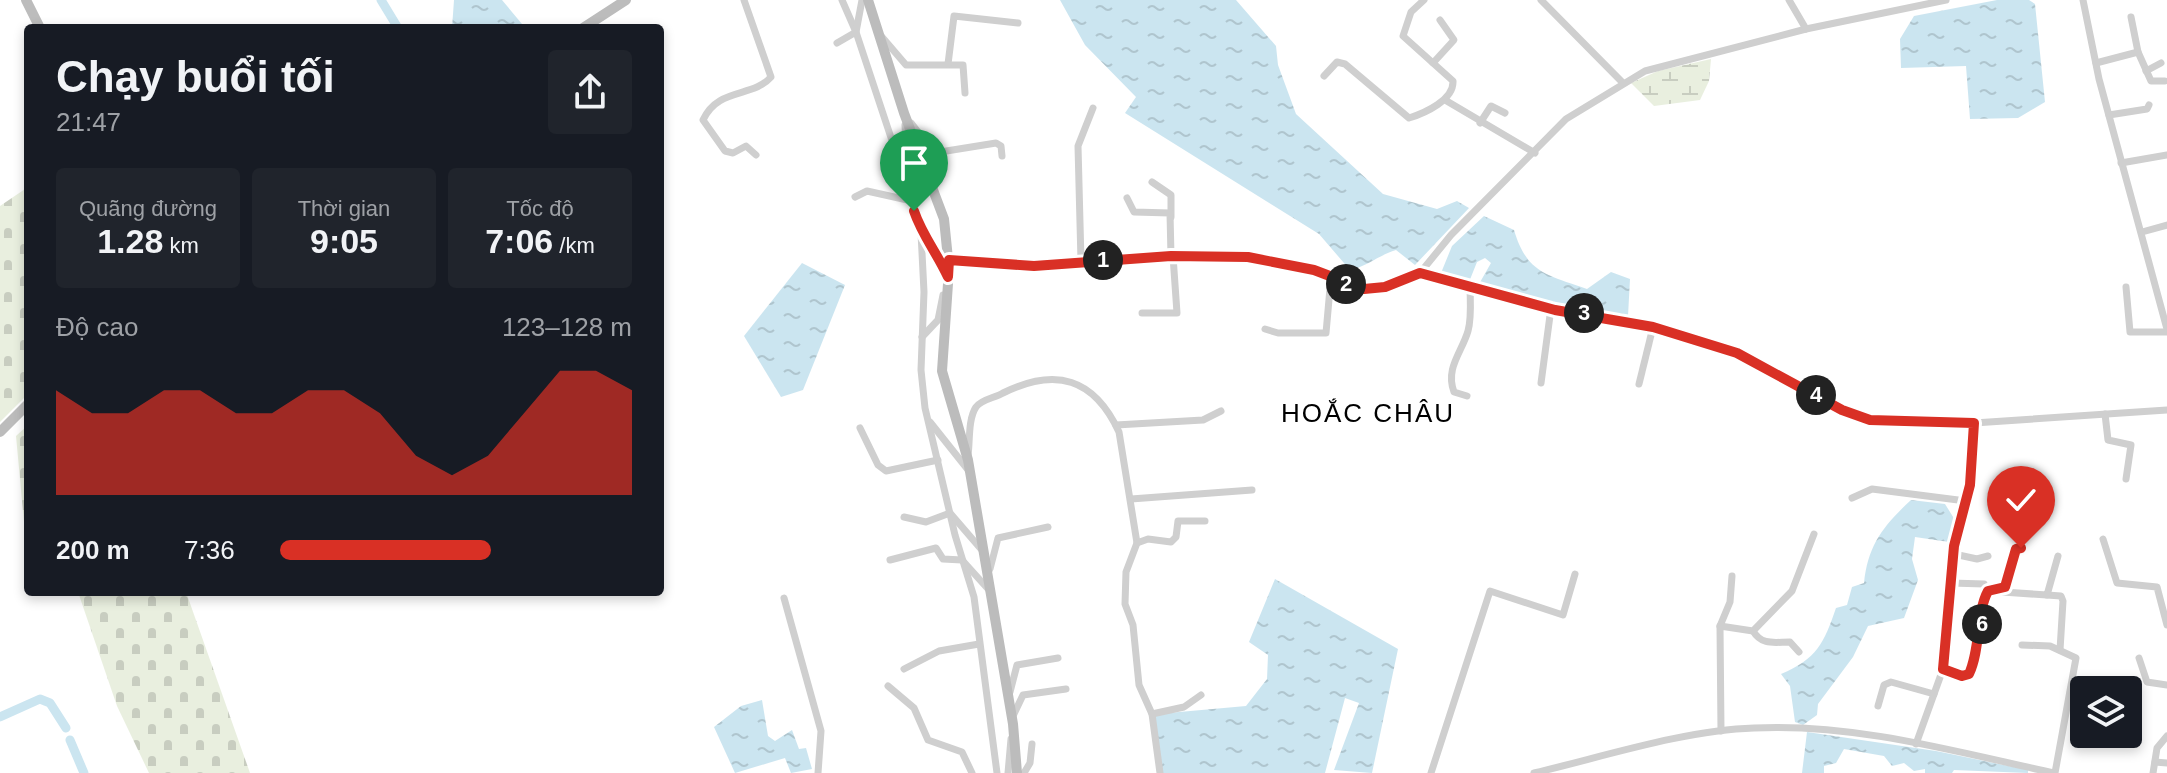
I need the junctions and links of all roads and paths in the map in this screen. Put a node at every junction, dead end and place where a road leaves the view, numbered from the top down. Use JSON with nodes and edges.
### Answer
{"nodes":[{"id":1,"x":26,"y":0,"type":"edge"},
{"id":2,"x":626,"y":0,"type":"edge"},
{"id":3,"x":744,"y":0,"type":"edge"},
{"id":4,"x":842,"y":0,"type":"edge"},
{"id":5,"x":865,"y":0,"type":"edge"},
{"id":6,"x":1424,"y":0,"type":"edge"},
{"id":7,"x":1541,"y":0,"type":"edge"},
{"id":8,"x":1789,"y":0,"type":"edge"},
{"id":9,"x":1896,"y":0,"type":"edge"},
{"id":10,"x":1946,"y":0,"type":"edge"},
{"id":11,"x":2083,"y":0,"type":"edge"},
{"id":12,"x":1898,"y":10,"type":"junction"},
{"id":13,"x":2131,"y":17,"type":"dead end"},
{"id":14,"x":1440,"y":20,"type":"dead end"},
{"id":15,"x":1018,"y":23,"type":"dead end"},
{"id":16,"x":38,"y":24,"type":"edge"},
{"id":17,"x":589,"y":24,"type":"edge"},
{"id":18,"x":1806,"y":29,"type":"junction"},
{"id":19,"x":856,"y":32,"type":"junction"},
{"id":20,"x":878,"y":33,"type":"junction"},
{"id":21,"x":837,"y":43,"type":"dead end"},
{"id":22,"x":2138,"y":52,"type":"junction"},
{"id":23,"x":1433,"y":63,"type":"junction"},
{"id":24,"x":2096,"y":63,"type":"junction"},
{"id":25,"x":2161,"y":63,"type":"dead end"},
{"id":26,"x":948,"y":64,"type":"junction"},
{"id":27,"x":2146,"y":71,"type":"junction"},
{"id":28,"x":1324,"y":76,"type":"dead end"},
{"id":29,"x":2165,"y":81,"type":"dead end"},
{"id":30,"x":1623,"y":83,"type":"junction"},
{"id":31,"x":965,"y":93,"type":"dead end"},
{"id":32,"x":1445,"y":100,"type":"junction"},
{"id":33,"x":2149,"y":105,"type":"dead end"},
{"id":34,"x":1093,"y":108,"type":"dead end"},
{"id":35,"x":904,"y":113,"type":"junction"},
{"id":36,"x":1505,"y":113,"type":"dead end"},
{"id":37,"x":2109,"y":115,"type":"junction"},
{"id":38,"x":1480,"y":123,"type":"junction"},
{"id":39,"x":1535,"y":153,"type":"junction"},
{"id":40,"x":756,"y":155,"type":"dead end"},
{"id":41,"x":2167,"y":155,"type":"edge"},
{"id":42,"x":1002,"y":156,"type":"dead end"},
{"id":43,"x":2121,"y":163,"type":"junction"},
{"id":44,"x":1152,"y":182,"type":"dead end"},
{"id":45,"x":908,"y":187,"type":"junction"},
{"id":46,"x":855,"y":197,"type":"dead end"},
{"id":47,"x":1127,"y":198,"type":"dead end"},
{"id":48,"x":912,"y":201,"type":"junction"},
{"id":49,"x":1171,"y":217,"type":"junction"},
{"id":50,"x":2167,"y":225,"type":"edge"},
{"id":51,"x":2142,"y":232,"type":"junction"},
{"id":52,"x":921,"y":233,"type":"junction"},
{"id":53,"x":1172,"y":256,"type":"junction"},
{"id":54,"x":949,"y":260,"type":"junction"},
{"id":55,"x":1081,"y":261,"type":"junction"},
{"id":56,"x":1420,"y":273,"type":"junction"},
{"id":57,"x":1331,"y":277,"type":"junction"},
{"id":58,"x":948,"y":281,"type":"junction"},
{"id":59,"x":1470,"y":285,"type":"junction"},
{"id":60,"x":2126,"y":287,"type":"dead end"},
{"id":61,"x":2165,"y":307,"type":"edge"},
{"id":62,"x":1551,"y":308,"type":"junction"},
{"id":63,"x":1142,"y":313,"type":"dead end"},
{"id":64,"x":1653,"y":327,"type":"junction"},
{"id":65,"x":1265,"y":329,"type":"dead end"},
{"id":66,"x":2167,"y":330,"type":"edge"},
{"id":67,"x":922,"y":337,"type":"junction"},
{"id":68,"x":1541,"y":383,"type":"dead end"},
{"id":69,"x":1639,"y":384,"type":"dead end"},
{"id":70,"x":1467,"y":396,"type":"dead end"},
{"id":71,"x":24,"y":408,"type":"edge"},
{"id":72,"x":2167,"y":410,"type":"edge"},
{"id":73,"x":1221,"y":411,"type":"dead end"},
{"id":74,"x":2105,"y":414,"type":"junction"},
{"id":75,"x":928,"y":421,"type":"junction"},
{"id":76,"x":1974,"y":423,"type":"junction"},
{"id":77,"x":1116,"y":425,"type":"junction"},
{"id":78,"x":860,"y":428,"type":"dead end"},
{"id":79,"x":0,"y":432,"type":"edge"},
{"id":80,"x":938,"y":460,"type":"junction"},
{"id":81,"x":968,"y":466,"type":"junction"},
{"id":82,"x":2126,"y":479,"type":"dead end"},
{"id":83,"x":1252,"y":490,"type":"dead end"},
{"id":84,"x":1852,"y":498,"type":"dead end"},
{"id":85,"x":1131,"y":499,"type":"junction"},
{"id":86,"x":1966,"y":501,"type":"junction"},
{"id":87,"x":950,"y":513,"type":"junction"},
{"id":88,"x":904,"y":517,"type":"dead end"},
{"id":89,"x":1205,"y":521,"type":"dead end"},
{"id":90,"x":1048,"y":527,"type":"dead end"},
{"id":91,"x":1814,"y":534,"type":"dead end"},
{"id":92,"x":2103,"y":539,"type":"dead end"},
{"id":93,"x":1137,"y":543,"type":"junction"},
{"id":94,"x":2021,"y":548,"type":"dead end"},
{"id":95,"x":983,"y":551,"type":"junction"},
{"id":96,"x":1954,"y":554,"type":"junction"},
{"id":97,"x":1988,"y":556,"type":"dead end"},
{"id":98,"x":2058,"y":556,"type":"dead end"},
{"id":99,"x":890,"y":560,"type":"dead end"},
{"id":100,"x":962,"y":560,"type":"junction"},
{"id":101,"x":1575,"y":574,"type":"dead end"},
{"id":102,"x":1732,"y":576,"type":"dead end"},
{"id":103,"x":1951,"y":583,"type":"junction"},
{"id":104,"x":1984,"y":584,"type":"dead end"},
{"id":105,"x":989,"y":587,"type":"junction"},
{"id":106,"x":1999,"y":590,"type":"junction"},
{"id":107,"x":2047,"y":595,"type":"junction"},
{"id":108,"x":784,"y":598,"type":"dead end"},
{"id":109,"x":2165,"y":603,"type":"edge"},
{"id":110,"x":2167,"y":625,"type":"edge"},
{"id":111,"x":1720,"y":626,"type":"junction"},
{"id":112,"x":1753,"y":631,"type":"junction"},
{"id":113,"x":979,"y":644,"type":"junction"},
{"id":114,"x":2022,"y":645,"type":"dead end"},
{"id":115,"x":2060,"y":650,"type":"junction"},
{"id":116,"x":1799,"y":652,"type":"dead end"},
{"id":117,"x":1058,"y":658,"type":"dead end"},
{"id":118,"x":2139,"y":658,"type":"dead end"},
{"id":119,"x":904,"y":669,"type":"dead end"},
{"id":120,"x":1943,"y":669,"type":"junction"},
{"id":121,"x":2167,"y":685,"type":"edge"},
{"id":122,"x":888,"y":686,"type":"dead end"},
{"id":123,"x":1066,"y":689,"type":"dead end"},
{"id":124,"x":1934,"y":694,"type":"junction"},
{"id":125,"x":1201,"y":695,"type":"dead end"},
{"id":126,"x":1008,"y":698,"type":"junction"},
{"id":127,"x":1878,"y":706,"type":"dead end"},
{"id":128,"x":1152,"y":714,"type":"junction"},
{"id":129,"x":1012,"y":721,"type":"junction"},
{"id":130,"x":1721,"y":731,"type":"junction"},
{"id":131,"x":2167,"y":736,"type":"edge"},
{"id":132,"x":1032,"y":744,"type":"dead end"},
{"id":133,"x":1916,"y":744,"type":"junction"},
{"id":134,"x":2155,"y":762,"type":"junction"},
{"id":135,"x":2167,"y":763,"type":"edge"},
{"id":136,"x":818,"y":773,"type":"edge"},
{"id":137,"x":972,"y":773,"type":"edge"},
{"id":138,"x":997,"y":773,"type":"edge"},
{"id":139,"x":1008,"y":773,"type":"edge"},
{"id":140,"x":1017,"y":773,"type":"edge"},
{"id":141,"x":1024,"y":773,"type":"edge"},
{"id":142,"x":1160,"y":773,"type":"edge"},
{"id":143,"x":1431,"y":773,"type":"edge"},
{"id":144,"x":1534,"y":773,"type":"edge"},
{"id":145,"x":2055,"y":773,"type":"edge"},
{"id":146,"x":2153,"y":773,"type":"edge"}],
"edges":[{"from":1,"to":16,"type":"main road"},
{"from":2,"to":17,"type":"main road"},
{"from":3,"to":40,"type":"street"},
{"from":4,"to":19,"type":"street"},
{"from":5,"to":19,"type":"street"},
{"from":5,"to":20,"type":"main road"},
{"from":6,"to":23,"type":"street"},
{"from":7,"to":30,"type":"street"},
{"from":8,"to":18,"type":"street"},
{"from":9,"to":12,"type":"street"},
{"from":10,"to":12,"type":"street"},
{"from":11,"to":24,"type":"street"},
{"from":12,"to":18,"type":"street"},
{"from":13,"to":22,"type":"street"},
{"from":14,"to":23,"type":"street"},
{"from":15,"to":26,"type":"street"},
{"from":18,"to":30,"type":"street"},
{"from":19,"to":21,"type":"street"},
{"from":19,"to":45,"type":"street"},
{"from":20,"to":26,"type":"street"},
{"from":20,"to":35,"type":"main road"},
{"from":22,"to":24,"type":"street"},
{"from":22,"to":27,"type":"street"},
{"from":23,"to":32,"type":"street"},
{"from":24,"to":37,"type":"street"},
{"from":25,"to":27,"type":"street"},
{"from":26,"to":31,"type":"street"},
{"from":27,"to":29,"type":"street"},
{"from":28,"to":32,"type":"street"},
{"from":30,"to":39,"type":"street"},
{"from":32,"to":38,"type":"street"},
{"from":33,"to":37,"type":"street"},
{"from":34,"to":55,"type":"street"},
{"from":35,"to":42,"type":"street"},
{"from":35,"to":45,"type":"street"},
{"from":35,"to":54,"type":"main road"},
{"from":36,"to":38,"type":"street"},
{"from":37,"to":43,"type":"street"},
{"from":38,"to":39,"type":"street"},
{"from":39,"to":56,"type":"street"},
{"from":41,"to":43,"type":"street"},
{"from":43,"to":51,"type":"street"},
{"from":44,"to":49,"type":"street"},
{"from":45,"to":48,"type":"street"},
{"from":46,"to":48,"type":"street"},
{"from":47,"to":49,"type":"street"},
{"from":48,"to":52,"type":"street"},
{"from":49,"to":53,"type":"street"},
{"from":50,"to":51,"type":"street"},
{"from":51,"to":61,"type":"street"},
{"from":52,"to":58,"type":"street"},
{"from":52,"to":67,"type":"street"},
{"from":53,"to":55,"type":"street"},
{"from":53,"to":57,"type":"street"},
{"from":53,"to":63,"type":"street"},
{"from":54,"to":55,"type":"street"},
{"from":54,"to":58,"type":"main road"},
{"from":56,"to":57,"type":"street"},
{"from":56,"to":59,"type":"street"},
{"from":57,"to":65,"type":"street"},
{"from":58,"to":67,"type":"street"},
{"from":58,"to":81,"type":"main road"},
{"from":59,"to":62,"type":"street"},
{"from":59,"to":70,"type":"street"},
{"from":60,"to":66,"type":"street"},
{"from":61,"to":66,"type":"street"},
{"from":62,"to":64,"type":"street"},
{"from":62,"to":68,"type":"street"},
{"from":64,"to":69,"type":"street"},
{"from":64,"to":76,"type":"street"},
{"from":67,"to":75,"type":"street"},
{"from":71,"to":79,"type":"main road"},
{"from":72,"to":74,"type":"street"},
{"from":73,"to":77,"type":"street"},
{"from":74,"to":76,"type":"street"},
{"from":74,"to":82,"type":"street"},
{"from":75,"to":80,"type":"street"},
{"from":75,"to":81,"type":"street"},
{"from":76,"to":86,"type":"street"},
{"from":77,"to":81,"type":"street"},
{"from":77,"to":85,"type":"street"},
{"from":78,"to":80,"type":"street"},
{"from":80,"to":87,"type":"street"},
{"from":81,"to":95,"type":"main road"},
{"from":83,"to":85,"type":"street"},
{"from":84,"to":86,"type":"street"},
{"from":85,"to":93,"type":"street"},
{"from":86,"to":96,"type":"street"},
{"from":87,"to":88,"type":"street"},
{"from":87,"to":95,"type":"street"},
{"from":87,"to":100,"type":"street"},
{"from":89,"to":93,"type":"street"},
{"from":90,"to":105,"type":"street"},
{"from":91,"to":112,"type":"street"},
{"from":92,"to":109,"type":"street"},
{"from":93,"to":128,"type":"street"},
{"from":94,"to":106,"type":"street"},
{"from":95,"to":105,"type":"main road"},
{"from":96,"to":97,"type":"street"},
{"from":96,"to":103,"type":"street"},
{"from":98,"to":107,"type":"street"},
{"from":99,"to":100,"type":"street"},
{"from":100,"to":105,"type":"street"},
{"from":100,"to":113,"type":"street"},
{"from":101,"to":143,"type":"street"},
{"from":102,"to":111,"type":"street"},
{"from":103,"to":104,"type":"street"},
{"from":103,"to":120,"type":"street"},
{"from":105,"to":126,"type":"main road"},
{"from":106,"to":107,"type":"street"},
{"from":106,"to":120,"type":"street"},
{"from":107,"to":115,"type":"street"},
{"from":108,"to":136,"type":"street"},
{"from":109,"to":110,"type":"street"},
{"from":111,"to":112,"type":"street"},
{"from":111,"to":130,"type":"street"},
{"from":112,"to":116,"type":"street"},
{"from":113,"to":119,"type":"street"},
{"from":113,"to":138,"type":"street"},
{"from":114,"to":115,"type":"street"},
{"from":115,"to":145,"type":"street"},
{"from":117,"to":126,"type":"street"},
{"from":118,"to":121,"type":"street"},
{"from":120,"to":124,"type":"street"},
{"from":122,"to":137,"type":"street"},
{"from":123,"to":129,"type":"street"},
{"from":124,"to":127,"type":"street"},
{"from":124,"to":133,"type":"street"},
{"from":125,"to":128,"type":"street"},
{"from":126,"to":129,"type":"main road"},
{"from":128,"to":142,"type":"street"},
{"from":129,"to":139,"type":"street"},
{"from":129,"to":140,"type":"main road"},
{"from":130,"to":133,"type":"street"},
{"from":130,"to":144,"type":"street"},
{"from":131,"to":134,"type":"street"},
{"from":132,"to":141,"type":"street"},
{"from":133,"to":145,"type":"street"},
{"from":134,"to":135,"type":"street"},
{"from":134,"to":146,"type":"street"}]}
